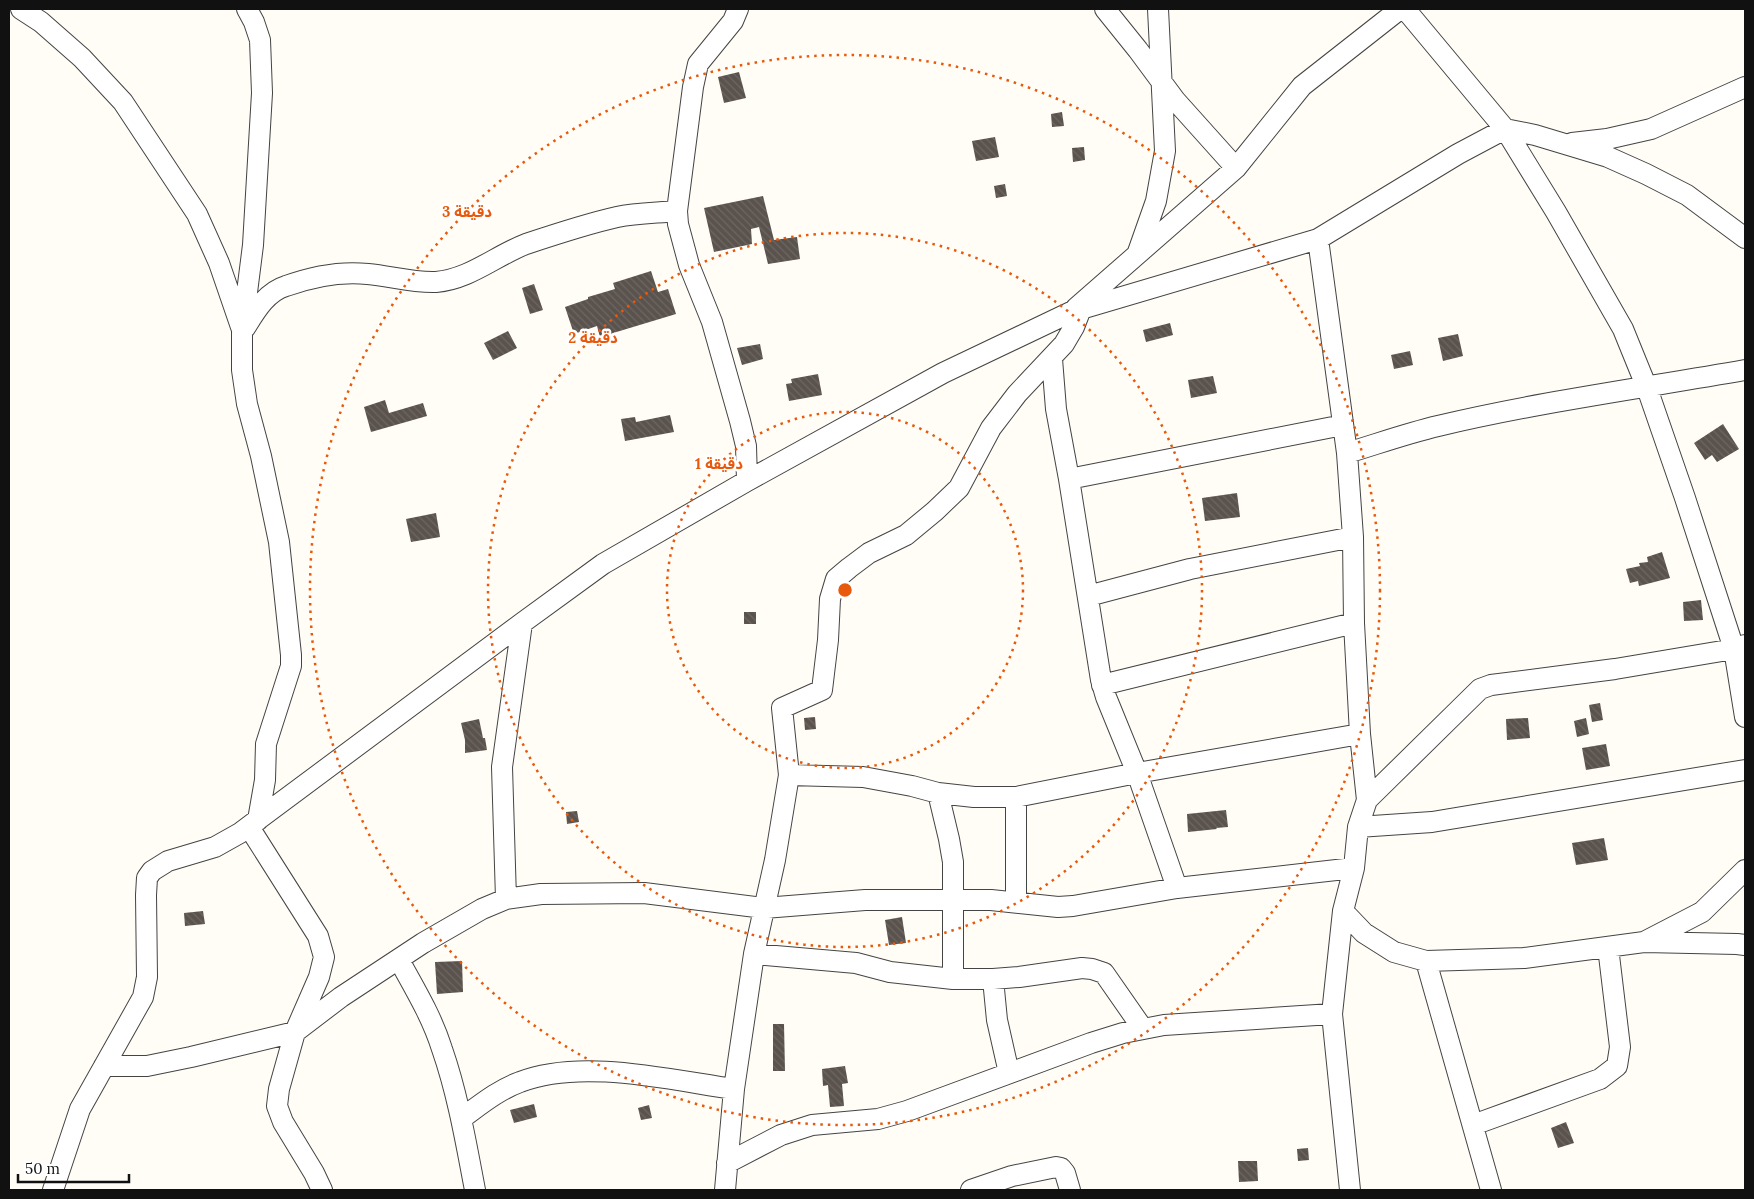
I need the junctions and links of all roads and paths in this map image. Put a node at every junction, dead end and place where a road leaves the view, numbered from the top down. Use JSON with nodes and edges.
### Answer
{"nodes":[{"id":1,"x":21,"y":9,"type":"edge"},
{"id":2,"x":247,"y":9,"type":"edge"},
{"id":3,"x":738,"y":9,"type":"edge"},
{"id":4,"x":1105,"y":9,"type":"edge"},
{"id":5,"x":1158,"y":9,"type":"edge"},
{"id":6,"x":1400,"y":9,"type":"edge"},
{"id":7,"x":1405,"y":9,"type":"edge"},
{"id":8,"x":1161,"y":81,"type":"junction"},
{"id":9,"x":1745,"y":87,"type":"edge"},
{"id":10,"x":1505,"y":129,"type":"junction"},
{"id":11,"x":1562,"y":144,"type":"junction"},
{"id":12,"x":1236,"y":168,"type":"junction"},
{"id":13,"x":677,"y":211,"type":"junction"},
{"id":14,"x":1745,"y":238,"type":"edge"},
{"id":15,"x":1318,"y":239,"type":"junction"},
{"id":16,"x":1138,"y":254,"type":"junction"},
{"id":17,"x":1076,"y":311,"type":"junction"},
{"id":18,"x":242,"y":332,"type":"junction"},
{"id":19,"x":1052,"y":359,"type":"junction"},
{"id":20,"x":1745,"y":370,"type":"edge"},
{"id":21,"x":1647,"y":388,"type":"junction"},
{"id":22,"x":1343,"y":425,"type":"junction"},
{"id":23,"x":1347,"y":453,"type":"junction"},
{"id":24,"x":1069,"y":479,"type":"junction"},
{"id":25,"x":747,"y":481,"type":"junction"},
{"id":26,"x":1353,"y":537,"type":"junction"},
{"id":27,"x":1088,"y":596,"type":"junction"},
{"id":28,"x":522,"y":623,"type":"junction"},
{"id":29,"x":1354,"y":623,"type":"junction"},
{"id":30,"x":1740,"y":647,"type":"edge"},
{"id":31,"x":1102,"y":685,"type":"junction"},
{"id":32,"x":1745,"y":717,"type":"edge"},
{"id":33,"x":1360,"y":734,"type":"junction"},
{"id":34,"x":1745,"y":770,"type":"edge"},
{"id":35,"x":1137,"y":774,"type":"junction"},
{"id":36,"x":789,"y":775,"type":"junction"},
{"id":37,"x":938,"y":794,"type":"junction"},
{"id":38,"x":1016,"y":797,"type":"junction"},
{"id":39,"x":1367,"y":800,"type":"junction"},
{"id":40,"x":254,"y":823,"type":"junction"},
{"id":41,"x":1358,"y":826,"type":"junction"},
{"id":42,"x":1354,"y":868,"type":"junction"},
{"id":43,"x":1745,"y":870,"type":"edge"},
{"id":44,"x":1177,"y":888,"type":"junction"},
{"id":45,"x":506,"y":899,"type":"junction"},
{"id":46,"x":952,"y":901,"type":"junction"},
{"id":47,"x":1016,"y":902,"type":"junction"},
{"id":48,"x":764,"y":908,"type":"junction"},
{"id":49,"x":1344,"y":911,"type":"junction"},
{"id":50,"x":1644,"y":942,"type":"junction"},
{"id":51,"x":1745,"y":945,"type":"edge"},
{"id":52,"x":1608,"y":947,"type":"junction"},
{"id":53,"x":754,"y":954,"type":"junction"},
{"id":54,"x":399,"y":960,"type":"junction"},
{"id":55,"x":1426,"y":961,"type":"junction"},
{"id":56,"x":954,"y":979,"type":"junction"},
{"id":57,"x":993,"y":979,"type":"junction"},
{"id":58,"x":1332,"y":1014,"type":"junction"},
{"id":59,"x":1143,"y":1029,"type":"junction"},
{"id":60,"x":295,"y":1032,"type":"junction"},
{"id":61,"x":104,"y":1066,"type":"junction"},
{"id":62,"x":1009,"y":1073,"type":"junction"},
{"id":63,"x":734,"y":1089,"type":"junction"},
{"id":64,"x":462,"y":1118,"type":"junction"},
{"id":65,"x":1472,"y":1125,"type":"junction"},
{"id":66,"x":727,"y":1163,"type":"junction"},
{"id":67,"x":52,"y":1190,"type":"edge"},
{"id":68,"x":322,"y":1190,"type":"edge"},
{"id":69,"x":475,"y":1190,"type":"edge"},
{"id":70,"x":725,"y":1190,"type":"edge"},
{"id":71,"x":971,"y":1190,"type":"edge"},
{"id":72,"x":1070,"y":1190,"type":"edge"},
{"id":73,"x":1350,"y":1190,"type":"edge"},
{"id":74,"x":1491,"y":1190,"type":"edge"}],
"edges":[{"from":1,"to":18,"type":"street"},
{"from":2,"to":18,"type":"street"},
{"from":3,"to":13,"type":"street"},
{"from":4,"to":8,"type":"street"},
{"from":5,"to":8,"type":"street"},
{"from":6,"to":12,"type":"street"},
{"from":7,"to":10,"type":"street"},
{"from":8,"to":12,"type":"street"},
{"from":8,"to":16,"type":"street"},
{"from":9,"to":11,"type":"street"},
{"from":10,"to":11,"type":"street"},
{"from":10,"to":15,"type":"street"},
{"from":10,"to":21,"type":"street"},
{"from":11,"to":14,"type":"street"},
{"from":12,"to":16,"type":"street"},
{"from":13,"to":18,"type":"street"},
{"from":13,"to":25,"type":"street"},
{"from":15,"to":17,"type":"street"},
{"from":15,"to":22,"type":"street"},
{"from":16,"to":17,"type":"street"},
{"from":17,"to":19,"type":"street"},
{"from":17,"to":25,"type":"street"},
{"from":18,"to":40,"type":"street"},
{"from":19,"to":24,"type":"street"},
{"from":19,"to":36,"type":"street"},
{"from":20,"to":21,"type":"street"},
{"from":21,"to":23,"type":"street"},
{"from":21,"to":30,"type":"street"},
{"from":22,"to":23,"type":"street"},
{"from":22,"to":24,"type":"street"},
{"from":23,"to":26,"type":"street"},
{"from":24,"to":27,"type":"street"},
{"from":25,"to":28,"type":"street"},
{"from":26,"to":27,"type":"street"},
{"from":26,"to":29,"type":"street"},
{"from":27,"to":31,"type":"street"},
{"from":28,"to":40,"type":"street"},
{"from":28,"to":45,"type":"street"},
{"from":29,"to":31,"type":"street"},
{"from":29,"to":33,"type":"street"},
{"from":30,"to":32,"type":"street"},
{"from":30,"to":39,"type":"street"},
{"from":31,"to":35,"type":"street"},
{"from":33,"to":35,"type":"street"},
{"from":33,"to":39,"type":"street"},
{"from":34,"to":41,"type":"street"},
{"from":35,"to":38,"type":"street"},
{"from":35,"to":44,"type":"street"},
{"from":36,"to":37,"type":"street"},
{"from":36,"to":48,"type":"street"},
{"from":37,"to":38,"type":"street"},
{"from":37,"to":46,"type":"street"},
{"from":38,"to":47,"type":"street"},
{"from":39,"to":41,"type":"street"},
{"from":40,"to":60,"type":"street"},
{"from":40,"to":61,"type":"street"},
{"from":41,"to":42,"type":"street"},
{"from":42,"to":44,"type":"street"},
{"from":42,"to":49,"type":"street"},
{"from":43,"to":50,"type":"street"},
{"from":44,"to":47,"type":"street"},
{"from":45,"to":48,"type":"street"},
{"from":45,"to":54,"type":"street"},
{"from":46,"to":47,"type":"street"},
{"from":46,"to":48,"type":"street"},
{"from":46,"to":56,"type":"street"},
{"from":48,"to":53,"type":"street"},
{"from":49,"to":55,"type":"street"},
{"from":49,"to":58,"type":"street"},
{"from":50,"to":51,"type":"street"},
{"from":50,"to":52,"type":"street"},
{"from":52,"to":55,"type":"street"},
{"from":52,"to":65,"type":"street"},
{"from":53,"to":56,"type":"street"},
{"from":53,"to":63,"type":"street"},
{"from":54,"to":60,"type":"street"},
{"from":54,"to":64,"type":"street"},
{"from":55,"to":65,"type":"street"},
{"from":56,"to":57,"type":"street"},
{"from":57,"to":59,"type":"street"},
{"from":57,"to":62,"type":"street"},
{"from":58,"to":59,"type":"street"},
{"from":58,"to":73,"type":"street"},
{"from":59,"to":62,"type":"street"},
{"from":60,"to":61,"type":"street"},
{"from":60,"to":68,"type":"street"},
{"from":61,"to":67,"type":"street"},
{"from":62,"to":66,"type":"street"},
{"from":63,"to":64,"type":"street"},
{"from":63,"to":66,"type":"street"},
{"from":64,"to":69,"type":"street"},
{"from":65,"to":74,"type":"street"},
{"from":66,"to":70,"type":"street"},
{"from":71,"to":72,"type":"street"}]}
